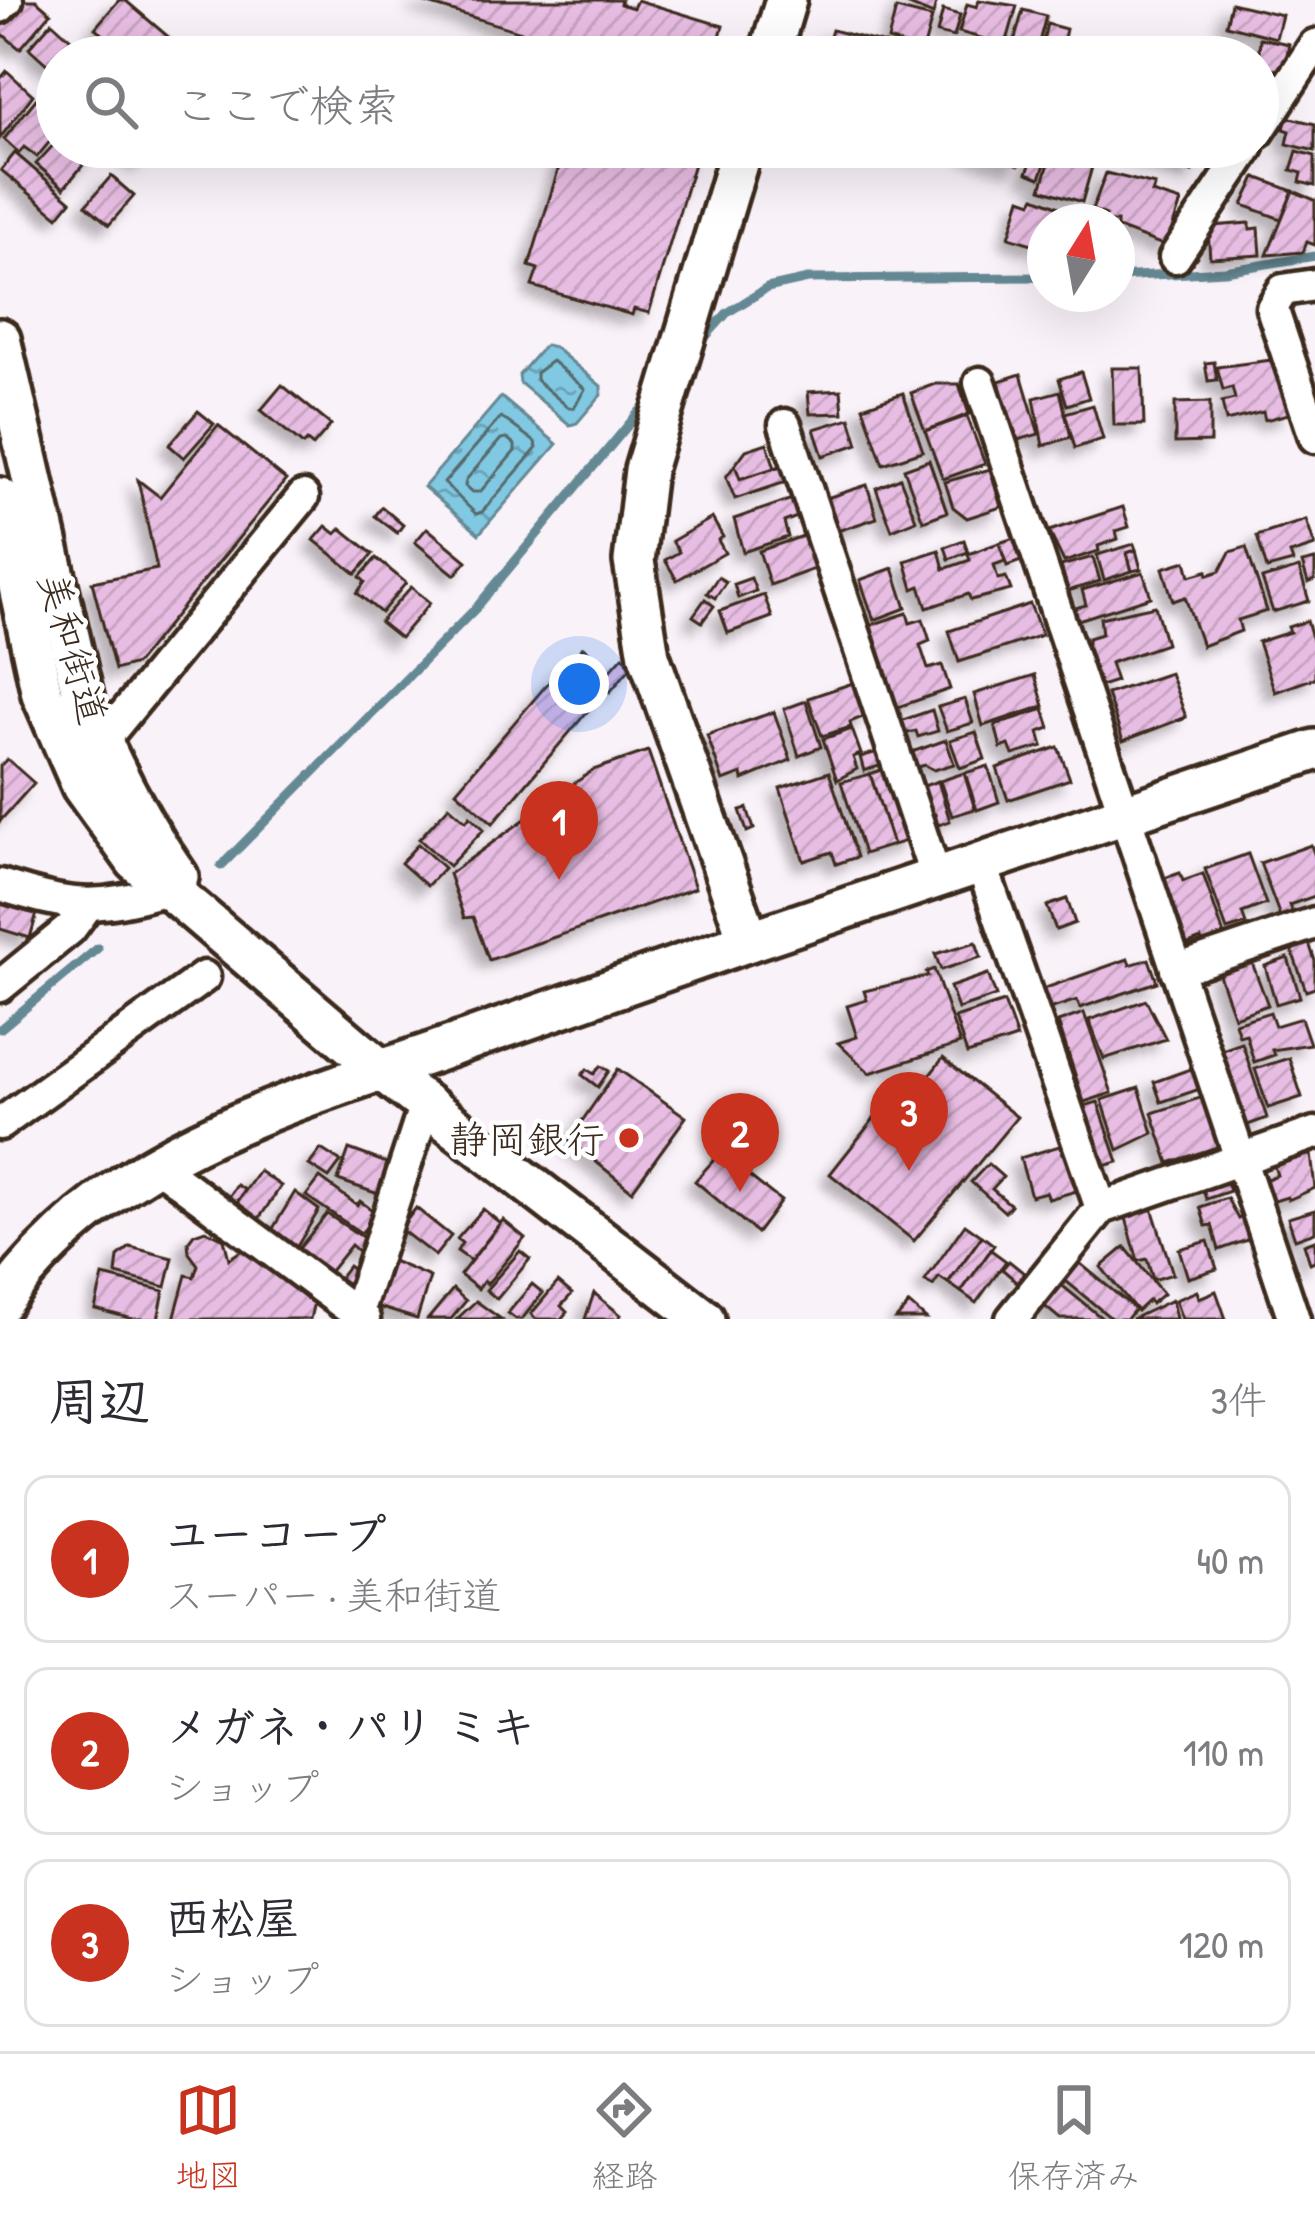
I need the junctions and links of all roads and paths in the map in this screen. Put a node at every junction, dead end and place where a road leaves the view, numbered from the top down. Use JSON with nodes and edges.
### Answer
{"nodes":[{"id":1,"x":7,"y":0,"type":"edge"},
{"id":2,"x":786,"y":0,"type":"edge"},
{"id":3,"x":0,"y":8,"type":"edge"},
{"id":4,"x":775,"y":36,"type":"edge"},
{"id":5,"x":1315,"y":45,"type":"edge"},
{"id":6,"x":1279,"y":100,"type":"edge"},
{"id":7,"x":736,"y":168,"type":"edge"},
{"id":8,"x":1234,"y":168,"type":"edge"},
{"id":9,"x":1175,"y":256,"type":"dead end"},
{"id":10,"x":1315,"y":285,"type":"edge"},
{"id":11,"x":0,"y":339,"type":"edge"},
{"id":12,"x":980,"y":383,"type":"dead end"},
{"id":13,"x":785,"y":425,"type":"dead end"},
{"id":14,"x":1315,"y":437,"type":"edge"},
{"id":15,"x":303,"y":497,"type":"dead end"},
{"id":16,"x":0,"y":498,"type":"edge"},
{"id":17,"x":4,"y":544,"type":"edge"},
{"id":18,"x":100,"y":742,"type":"junction"},
{"id":19,"x":1315,"y":750,"type":"edge"},
{"id":20,"x":1123,"y":815,"type":"junction"},
{"id":21,"x":981,"y":863,"type":"junction"},
{"id":22,"x":936,"y":878,"type":"junction"},
{"id":23,"x":0,"y":885,"type":"edge"},
{"id":24,"x":167,"y":889,"type":"junction"},
{"id":25,"x":87,"y":906,"type":"junction"},
{"id":26,"x":1315,"y":923,"type":"edge"},
{"id":27,"x":216,"y":930,"type":"junction"},
{"id":28,"x":748,"y":940,"type":"junction"},
{"id":29,"x":1176,"y":970,"type":"junction"},
{"id":30,"x":204,"y":977,"type":"dead end"},
{"id":31,"x":0,"y":986,"type":"edge"},
{"id":32,"x":381,"y":1070,"type":"junction"},
{"id":33,"x":425,"y":1105,"type":"junction"},
{"id":34,"x":0,"y":1124,"type":"edge"},
{"id":35,"x":1315,"y":1133,"type":"edge"},
{"id":36,"x":1241,"y":1159,"type":"junction"},
{"id":37,"x":154,"y":1163,"type":"junction"},
{"id":38,"x":1101,"y":1208,"type":"junction"},
{"id":39,"x":7,"y":1282,"type":"edge"},
{"id":40,"x":358,"y":1317,"type":"edge"},
{"id":41,"x":704,"y":1319,"type":"edge"},
{"id":42,"x":1012,"y":1319,"type":"edge"},
{"id":43,"x":1294,"y":1319,"type":"edge"}],
"edges":[{"from":1,"to":3,"type":"street"},
{"from":2,"to":4,"type":"street"},
{"from":5,"to":6,"type":"street"},
{"from":7,"to":28,"type":"street"},
{"from":8,"to":9,"type":"street"},
{"from":10,"to":14,"type":"street"},
{"from":11,"to":18,"type":"street","name":"美和街道"},
{"from":12,"to":20,"type":"street"},
{"from":13,"to":22,"type":"street"},
{"from":15,"to":18,"type":"street"},
{"from":16,"to":17,"type":"street","name":"美和街道"},
{"from":17,"to":24,"type":"street","name":"美和街道"},
{"from":18,"to":27,"type":"street","name":"美和街道"},
{"from":19,"to":20,"type":"street"},
{"from":20,"to":21,"type":"street"},
{"from":20,"to":29,"type":"street"},
{"from":21,"to":22,"type":"street"},
{"from":21,"to":38,"type":"street"},
{"from":22,"to":28,"type":"street"},
{"from":23,"to":25,"type":"street"},
{"from":24,"to":25,"type":"street"},
{"from":24,"to":27,"type":"street","name":"美和街道"},
{"from":25,"to":31,"type":"street"},
{"from":26,"to":29,"type":"street"},
{"from":27,"to":32,"type":"street","name":"美和街道"},
{"from":28,"to":32,"type":"street"},
{"from":29,"to":36,"type":"street"},
{"from":30,"to":34,"type":"street"},
{"from":32,"to":33,"type":"street","name":"美和街道"},
{"from":32,"to":37,"type":"street"},
{"from":33,"to":40,"type":"street"},
{"from":33,"to":41,"type":"street","name":"美和街道"},
{"from":35,"to":36,"type":"street"},
{"from":36,"to":38,"type":"street"},
{"from":36,"to":43,"type":"street"},
{"from":37,"to":39,"type":"street"},
{"from":37,"to":40,"type":"street"},
{"from":38,"to":42,"type":"street"}]}
